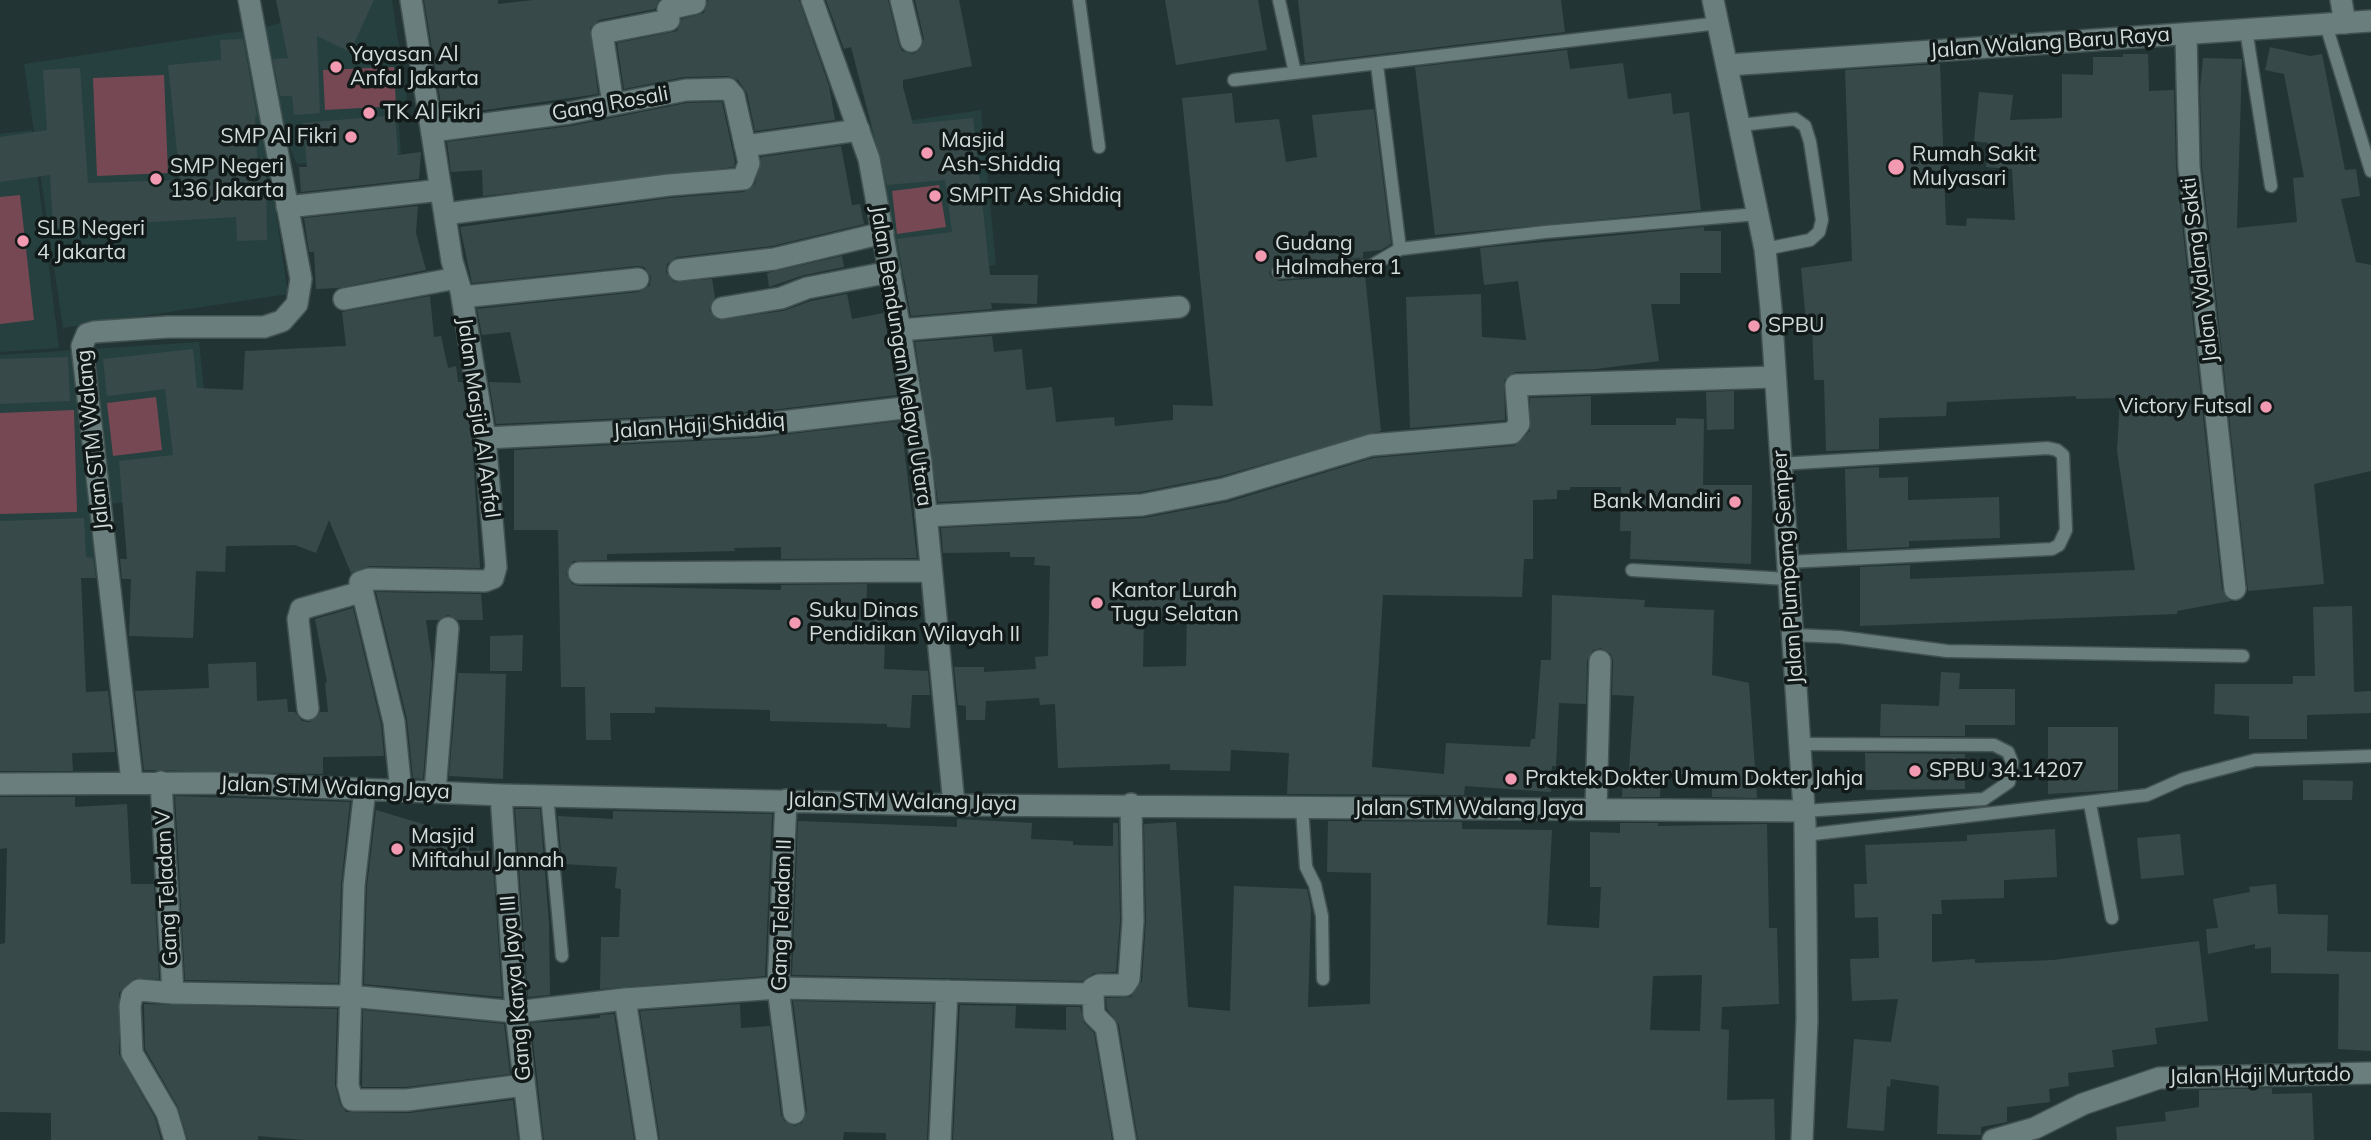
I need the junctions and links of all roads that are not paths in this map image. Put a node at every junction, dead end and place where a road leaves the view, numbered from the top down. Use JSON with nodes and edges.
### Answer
{"nodes":[{"id":1,"x":249,"y":0,"type":"edge"},
{"id":2,"x":411,"y":0,"type":"edge"},
{"id":3,"x":695,"y":0,"type":"edge"},
{"id":4,"x":812,"y":0,"type":"edge"},
{"id":5,"x":901,"y":0,"type":"edge"},
{"id":6,"x":1079,"y":0,"type":"edge"},
{"id":7,"x":1279,"y":0,"type":"edge"},
{"id":8,"x":1713,"y":0,"type":"edge"},
{"id":9,"x":2341,"y":0,"type":"edge"},
{"id":10,"x":2371,"y":21,"type":"edge"},
{"id":11,"x":1719,"y":23,"type":"junction"},
{"id":12,"x":2335,"y":24,"type":"junction"},
{"id":13,"x":2246,"y":30,"type":"junction"},
{"id":14,"x":2186,"y":34,"type":"junction"},
{"id":15,"x":911,"y":41,"type":"dead end"},
{"id":16,"x":1377,"y":65,"type":"junction"},
{"id":17,"x":1728,"y":65,"type":"junction"},
{"id":18,"x":1295,"y":73,"type":"junction"},
{"id":19,"x":1234,"y":80,"type":"dead end"},
{"id":20,"x":613,"y":104,"type":"junction"},
{"id":21,"x":1741,"y":125,"type":"junction"},
{"id":22,"x":859,"y":130,"type":"junction"},
{"id":23,"x":432,"y":131,"type":"junction"},
{"id":24,"x":745,"y":146,"type":"junction"},
{"id":25,"x":1099,"y":146,"type":"dead end"},
{"id":26,"x":2371,"y":171,"type":"edge"},
{"id":27,"x":2272,"y":186,"type":"dead end"},
{"id":28,"x":441,"y":190,"type":"junction"},
{"id":29,"x":287,"y":207,"type":"junction"},
{"id":30,"x":445,"y":214,"type":"junction"},
{"id":31,"x":1758,"y":214,"type":"junction"},
{"id":32,"x":883,"y":233,"type":"junction"},
{"id":33,"x":1765,"y":248,"type":"junction"},
{"id":34,"x":1400,"y":249,"type":"junction"},
{"id":35,"x":679,"y":270,"type":"dead end"},
{"id":36,"x":890,"y":272,"type":"junction"},
{"id":37,"x":1278,"y":272,"type":"dead end"},
{"id":38,"x":638,"y":279,"type":"dead end"},
{"id":39,"x":459,"y":287,"type":"junction"},
{"id":40,"x":344,"y":299,"type":"dead end"},
{"id":41,"x":722,"y":307,"type":"dead end"},
{"id":42,"x":1179,"y":307,"type":"dead end"},
{"id":43,"x":900,"y":330,"type":"junction"},
{"id":44,"x":1775,"y":377,"type":"junction"},
{"id":45,"x":912,"y":407,"type":"junction"},
{"id":46,"x":485,"y":438,"type":"junction"},
{"id":47,"x":1779,"y":464,"type":"junction"},
{"id":48,"x":926,"y":516,"type":"junction"},
{"id":49,"x":1632,"y":569,"type":"dead end"},
{"id":50,"x":931,"y":571,"type":"junction"},
{"id":51,"x":1788,"y":571,"type":"junction"},
{"id":52,"x":579,"y":573,"type":"dead end"},
{"id":53,"x":2235,"y":589,"type":"dead end"},
{"id":54,"x":361,"y":592,"type":"junction"},
{"id":55,"x":448,"y":628,"type":"dead end"},
{"id":56,"x":1793,"y":635,"type":"junction"},
{"id":57,"x":2243,"y":656,"type":"dead end"},
{"id":58,"x":1600,"y":661,"type":"dead end"},
{"id":59,"x":309,"y":709,"type":"dead end"},
{"id":60,"x":1801,"y":744,"type":"junction"},
{"id":61,"x":2371,"y":756,"type":"edge"},
{"id":62,"x":132,"y":781,"type":"junction"},
{"id":63,"x":160,"y":782,"type":"junction"},
{"id":64,"x":0,"y":784,"type":"edge"},
{"id":65,"x":365,"y":789,"type":"junction"},
{"id":66,"x":401,"y":791,"type":"junction"},
{"id":67,"x":435,"y":792,"type":"junction"},
{"id":68,"x":501,"y":795,"type":"junction"},
{"id":69,"x":547,"y":795,"type":"junction"},
{"id":70,"x":786,"y":800,"type":"junction"},
{"id":71,"x":954,"y":804,"type":"junction"},
{"id":72,"x":1131,"y":804,"type":"junction"},
{"id":73,"x":2090,"y":804,"type":"junction"},
{"id":74,"x":1302,"y":808,"type":"junction"},
{"id":75,"x":1596,"y":809,"type":"junction"},
{"id":76,"x":1804,"y":811,"type":"junction"},
{"id":77,"x":1805,"y":835,"type":"junction"},
{"id":78,"x":2112,"y":918,"type":"dead end"},
{"id":79,"x":562,"y":956,"type":"dead end"},
{"id":80,"x":1323,"y":979,"type":"dead end"},
{"id":81,"x":778,"y":988,"type":"junction"},
{"id":82,"x":947,"y":991,"type":"junction"},
{"id":83,"x":173,"y":993,"type":"junction"},
{"id":84,"x":1093,"y":994,"type":"junction"},
{"id":85,"x":350,"y":996,"type":"junction"},
{"id":86,"x":625,"y":999,"type":"junction"},
{"id":87,"x":516,"y":1012,"type":"junction"},
{"id":88,"x":2371,"y":1073,"type":"edge"},
{"id":89,"x":524,"y":1085,"type":"junction"},
{"id":90,"x":794,"y":1113,"type":"dead end"},
{"id":91,"x":176,"y":1140,"type":"edge"},
{"id":92,"x":531,"y":1140,"type":"edge"},
{"id":93,"x":648,"y":1140,"type":"edge"},
{"id":94,"x":940,"y":1140,"type":"edge"},
{"id":95,"x":1125,"y":1140,"type":"edge"},
{"id":96,"x":1802,"y":1140,"type":"edge"},
{"id":97,"x":1993,"y":1140,"type":"edge"}],
"edges":[{"from":1,"to":29,"type":"street","name":"Jalan STM Walang"},
{"from":2,"to":23,"type":"street","name":"Jalan Masjid Al Anfal"},
{"from":3,"to":20,"type":"street"},
{"from":4,"to":22,"type":"street","name":"Jalan Bendungan Melayu Utara"},
{"from":5,"to":15,"type":"street"},
{"from":6,"to":25,"type":"lane"},
{"from":7,"to":18,"type":"lane"},
{"from":8,"to":11,"type":"street","name":"Jalan Plumpang Semper"},
{"from":9,"to":12,"type":"street"},
{"from":10,"to":12,"type":"street","name":"Jalan Walang Baru Raya"},
{"from":11,"to":16,"type":"lane"},
{"from":11,"to":17,"type":"street","name":"Jalan Plumpang Semper"},
{"from":12,"to":13,"type":"street","name":"Jalan Walang Baru Raya"},
{"from":12,"to":26,"type":"lane"},
{"from":13,"to":14,"type":"street","name":"Jalan Walang Baru Raya"},
{"from":13,"to":27,"type":"lane"},
{"from":14,"to":17,"type":"street","name":"Jalan Walang Baru Raya"},
{"from":14,"to":53,"type":"street","name":"Jalan Walang Sakti"},
{"from":16,"to":18,"type":"lane"},
{"from":16,"to":34,"type":"lane"},
{"from":17,"to":21,"type":"street","name":"Jalan Plumpang Semper"},
{"from":18,"to":19,"type":"lane"},
{"from":20,"to":23,"type":"street","name":"Gang Rosali"},
{"from":20,"to":24,"type":"street","name":"Gang Rosali"},
{"from":21,"to":31,"type":"street","name":"Jalan Plumpang Semper"},
{"from":21,"to":33,"type":"lane"},
{"from":22,"to":24,"type":"street"},
{"from":22,"to":32,"type":"street","name":"Jalan Bendungan Melayu Utara"},
{"from":23,"to":28,"type":"street","name":"Jalan Masjid Al Anfal"},
{"from":24,"to":30,"type":"street"},
{"from":28,"to":29,"type":"street"},
{"from":28,"to":30,"type":"street","name":"Jalan Masjid Al Anfal"},
{"from":29,"to":62,"type":"street","name":"Jalan STM Walang"},
{"from":30,"to":39,"type":"street","name":"Jalan Masjid Al Anfal"},
{"from":31,"to":33,"type":"street","name":"Jalan Plumpang Semper"},
{"from":31,"to":34,"type":"lane"},
{"from":32,"to":35,"type":"street"},
{"from":32,"to":36,"type":"street","name":"Jalan Bendungan Melayu Utara"},
{"from":33,"to":44,"type":"street","name":"Jalan Plumpang Semper"},
{"from":34,"to":37,"type":"lane"},
{"from":36,"to":41,"type":"street"},
{"from":36,"to":43,"type":"street","name":"Jalan Bendungan Melayu Utara"},
{"from":38,"to":39,"type":"street"},
{"from":39,"to":40,"type":"street"},
{"from":39,"to":46,"type":"street","name":"Jalan Masjid Al Anfal"},
{"from":42,"to":43,"type":"street"},
{"from":43,"to":45,"type":"street","name":"Jalan Bendungan Melayu Utara"},
{"from":44,"to":47,"type":"street","name":"Jalan Plumpang Semper"},
{"from":44,"to":48,"type":"street"},
{"from":45,"to":46,"type":"street","name":"Jalan Haji Shiddiq"},
{"from":45,"to":48,"type":"street","name":"Jalan Bendungan Melayu Utara"},
{"from":46,"to":54,"type":"street","name":"Jalan Masjid Al Anfal"},
{"from":47,"to":51,"type":"street","name":"Jalan Plumpang Semper"},
{"from":47,"to":51,"type":"lane"},
{"from":48,"to":50,"type":"street","name":"Jalan Bendungan Melayu Utara"},
{"from":49,"to":51,"type":"lane"},
{"from":50,"to":52,"type":"street"},
{"from":50,"to":71,"type":"street","name":"Jalan Bendungan Melayu Utara"},
{"from":51,"to":56,"type":"street","name":"Jalan Plumpang Semper"},
{"from":54,"to":59,"type":"street"},
{"from":54,"to":66,"type":"street"},
{"from":55,"to":67,"type":"street"},
{"from":56,"to":57,"type":"lane"},
{"from":56,"to":60,"type":"street","name":"Jalan Plumpang Semper"},
{"from":58,"to":75,"type":"street"},
{"from":60,"to":76,"type":"street","name":"Jalan Plumpang Semper"},
{"from":60,"to":76,"type":"lane"},
{"from":61,"to":73,"type":"lane"},
{"from":62,"to":63,"type":"street","name":"Jalan STM Walang Jaya"},
{"from":62,"to":64,"type":"street","name":"Jalan STM Walang Jaya"},
{"from":63,"to":65,"type":"street","name":"Jalan STM Walang Jaya"},
{"from":63,"to":83,"type":"street","name":"Gang Teladan V"},
{"from":65,"to":66,"type":"street","name":"Jalan STM Walang Jaya"},
{"from":65,"to":85,"type":"street"},
{"from":66,"to":67,"type":"street","name":"Jalan STM Walang Jaya"},
{"from":67,"to":68,"type":"street","name":"Jalan STM Walang Jaya"},
{"from":68,"to":69,"type":"street","name":"Jalan STM Walang Jaya"},
{"from":68,"to":87,"type":"street","name":"Gang Karya Jaya III"},
{"from":69,"to":70,"type":"street","name":"Jalan STM Walang Jaya"},
{"from":69,"to":79,"type":"lane"},
{"from":70,"to":71,"type":"street","name":"Jalan STM Walang Jaya"},
{"from":70,"to":81,"type":"street","name":"Gang Teladan II"},
{"from":71,"to":72,"type":"street","name":"Jalan STM Walang Jaya"},
{"from":72,"to":74,"type":"street","name":"Jalan STM Walang Jaya"},
{"from":72,"to":84,"type":"street"},
{"from":73,"to":77,"type":"lane"},
{"from":73,"to":78,"type":"lane"},
{"from":74,"to":75,"type":"street","name":"Jalan STM Walang Jaya"},
{"from":74,"to":80,"type":"lane"},
{"from":75,"to":76,"type":"street","name":"Jalan STM Walang Jaya"},
{"from":76,"to":77,"type":"street","name":"Jalan Plumpang Semper"},
{"from":77,"to":96,"type":"street","name":"Jalan Plumpang Semper"},
{"from":81,"to":82,"type":"street"},
{"from":81,"to":86,"type":"street"},
{"from":81,"to":90,"type":"street","name":"Gang Teladan II"},
{"from":82,"to":84,"type":"street"},
{"from":82,"to":94,"type":"street"},
{"from":83,"to":85,"type":"street"},
{"from":83,"to":91,"type":"street"},
{"from":84,"to":95,"type":"street"},
{"from":85,"to":87,"type":"street"},
{"from":85,"to":89,"type":"street"},
{"from":86,"to":87,"type":"street"},
{"from":86,"to":93,"type":"street"},
{"from":87,"to":89,"type":"street","name":"Gang Karya Jaya III"},
{"from":88,"to":97,"type":"street","name":"Jalan Haji Murtado"},
{"from":89,"to":92,"type":"street","name":"Gang Karya Jaya III"}]}
